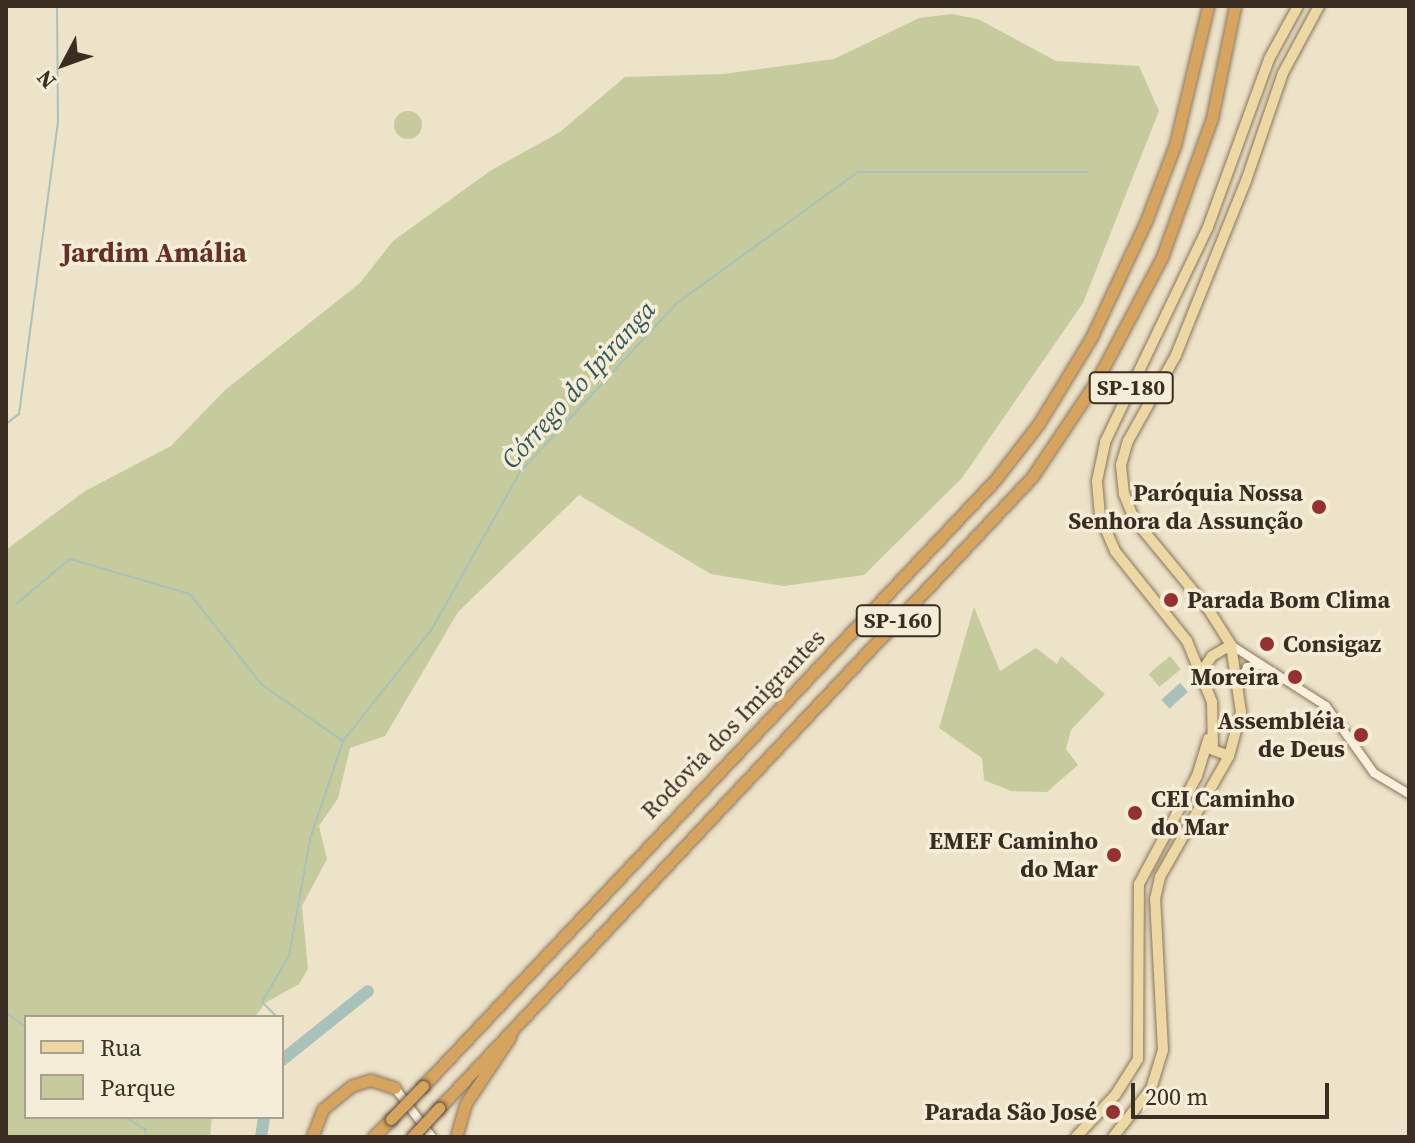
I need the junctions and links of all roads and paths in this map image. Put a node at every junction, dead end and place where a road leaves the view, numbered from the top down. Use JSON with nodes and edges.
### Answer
{"nodes":[{"id":1,"x":1208,"y":6,"type":"edge"},
{"id":2,"x":1235,"y":6,"type":"edge"},
{"id":3,"x":1298,"y":6,"type":"edge"},
{"id":4,"x":1319,"y":6,"type":"edge"},
{"id":5,"x":1231,"y":645,"type":"junction"},
{"id":6,"x":1261,"y":665,"type":"junction"},
{"id":7,"x":1201,"y":672,"type":"junction"},
{"id":8,"x":1240,"y":683,"type":"junction"},
{"id":9,"x":1208,"y":693,"type":"junction"},
{"id":10,"x":1229,"y":756,"type":"junction"},
{"id":11,"x":1409,"y":794,"type":"edge"},
{"id":12,"x":514,"y":1028,"type":"junction"},
{"id":13,"x":395,"y":1088,"type":"joint"},
{"id":14,"x":312,"y":1137,"type":"edge"},
{"id":15,"x":373,"y":1137,"type":"edge"},
{"id":16,"x":412,"y":1137,"type":"edge"},
{"id":17,"x":432,"y":1137,"type":"edge"},
{"id":18,"x":456,"y":1137,"type":"edge"},
{"id":19,"x":1076,"y":1137,"type":"edge"},
{"id":20,"x":1113,"y":1137,"type":"edge"}],
"edges":[{"from":1,"to":15,"type":"highway","name":"Rodovia dos Imigrantes","number":"SP-160","bridge":true},
{"from":2,"to":12,"type":"highway","name":"Rodovia dos Imigrantes","number":"SP-160"},
{"from":3,"to":7,"type":"main road","number":"SP-180"},
{"from":4,"to":5,"type":"main road"},
{"from":5,"to":6,"type":"street"},
{"from":5,"to":7,"type":"main road"},
{"from":5,"to":8,"type":"main road"},
{"from":6,"to":8,"type":"street"},
{"from":6,"to":11,"type":"street"},
{"from":7,"to":9,"type":"main road","number":"SP-180"},
{"from":8,"to":10,"type":"main road"},
{"from":9,"to":10,"type":"main road"},
{"from":9,"to":19,"type":"main road","number":"SP-180"},
{"from":10,"to":20,"type":"main road"},
{"from":12,"to":16,"type":"highway","name":"Rodovia dos Imigrantes","number":"SP-160","bridge":true},
{"from":12,"to":18,"type":"highway"},
{"from":13,"to":14,"type":"highway"},
{"from":13,"to":17,"type":"street"}]}
